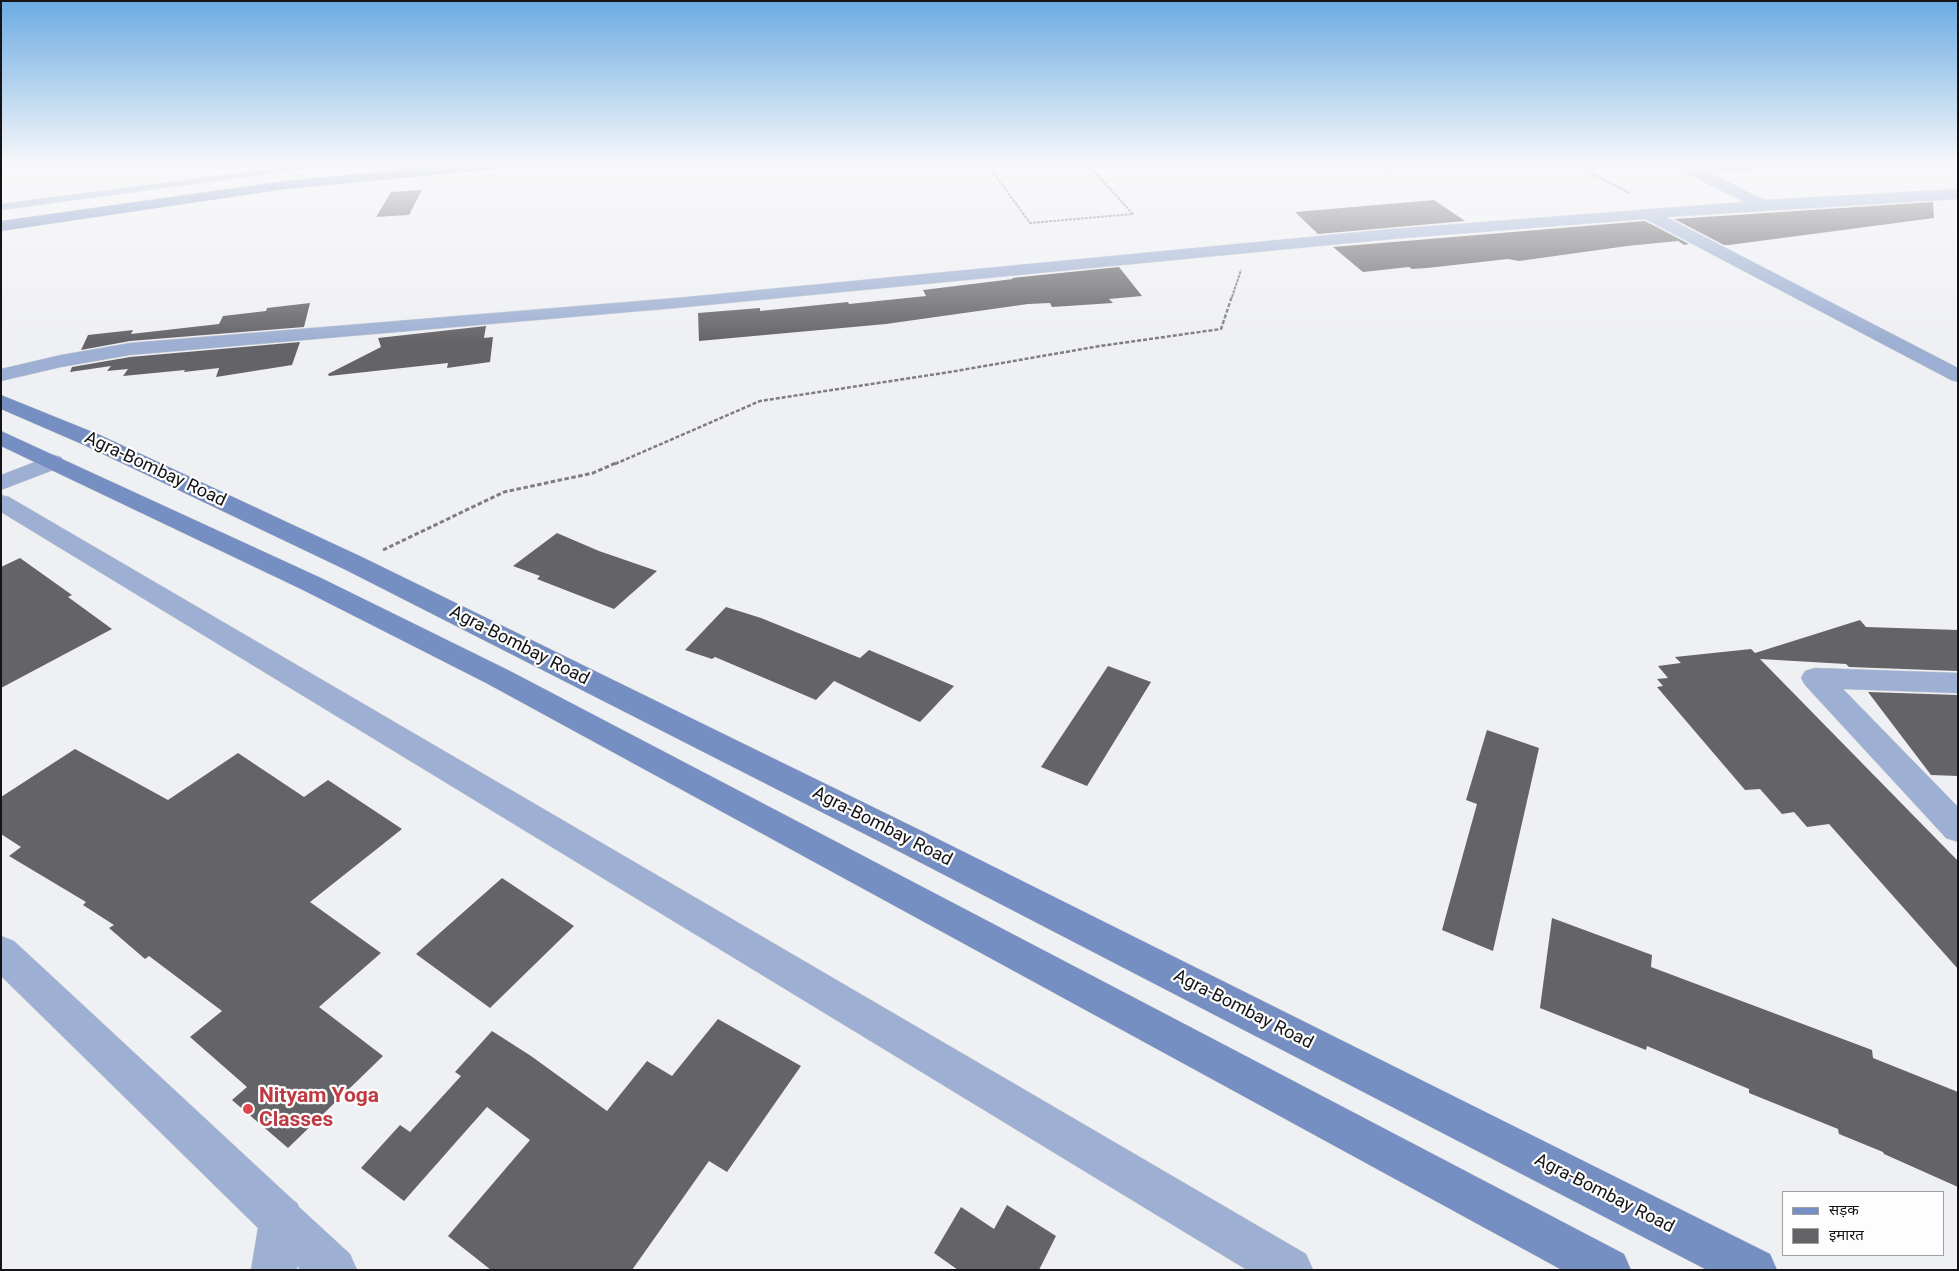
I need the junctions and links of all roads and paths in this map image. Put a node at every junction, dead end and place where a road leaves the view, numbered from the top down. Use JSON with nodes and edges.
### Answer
{"nodes":[{"id":1,"x":20,"y":223,"type":"edge"},
{"id":2,"x":1526,"y":223,"type":"edge"},
{"id":3,"x":1675,"y":223,"type":"edge"},
{"id":4,"x":1,"y":226,"type":"edge"},
{"id":5,"x":1248,"y":248,"type":"junction"},
{"id":6,"x":1955,"y":372,"type":"edge"},
{"id":7,"x":1,"y":375,"type":"edge"},
{"id":8,"x":1,"y":401,"type":"edge"},
{"id":9,"x":1,"y":438,"type":"edge"},
{"id":10,"x":53,"y":462,"type":"junction"},
{"id":11,"x":1,"y":483,"type":"edge"},
{"id":12,"x":1,"y":502,"type":"edge"},
{"id":13,"x":355,"y":564,"type":"junction"},
{"id":14,"x":1958,"y":683,"type":"edge"},
{"id":15,"x":1944,"y":800,"type":"edge"},
{"id":16,"x":1958,"y":829,"type":"edge"},
{"id":17,"x":1,"y":952,"type":"edge"},
{"id":18,"x":282,"y":1218,"type":"junction"},
{"id":19,"x":274,"y":1270,"type":"edge"},
{"id":20,"x":334,"y":1270,"type":"edge"},
{"id":21,"x":1290,"y":1270,"type":"edge"},
{"id":22,"x":1608,"y":1270,"type":"edge"},
{"id":23,"x":1754,"y":1270,"type":"edge"}],
"edges":[{"from":1,"to":4,"type":"main road"},
{"from":2,"to":5,"type":"street"},
{"from":3,"to":6,"type":"street"},
{"from":5,"to":7,"type":"street"},
{"from":5,"to":13,"type":"path"},
{"from":8,"to":13,"type":"main road","name":"Agra-Bombay Road"},
{"from":9,"to":10,"type":"main road","name":"Agra-Bombay Road"},
{"from":10,"to":11,"type":"street"},
{"from":10,"to":22,"type":"main road","name":"Agra-Bombay Road"},
{"from":12,"to":21,"type":"street"},
{"from":13,"to":23,"type":"main road","name":"Agra-Bombay Road"},
{"from":14,"to":15,"type":"street"},
{"from":15,"to":16,"type":"street"},
{"from":17,"to":18,"type":"street"},
{"from":18,"to":19,"type":"street"},
{"from":18,"to":20,"type":"street"}]}
